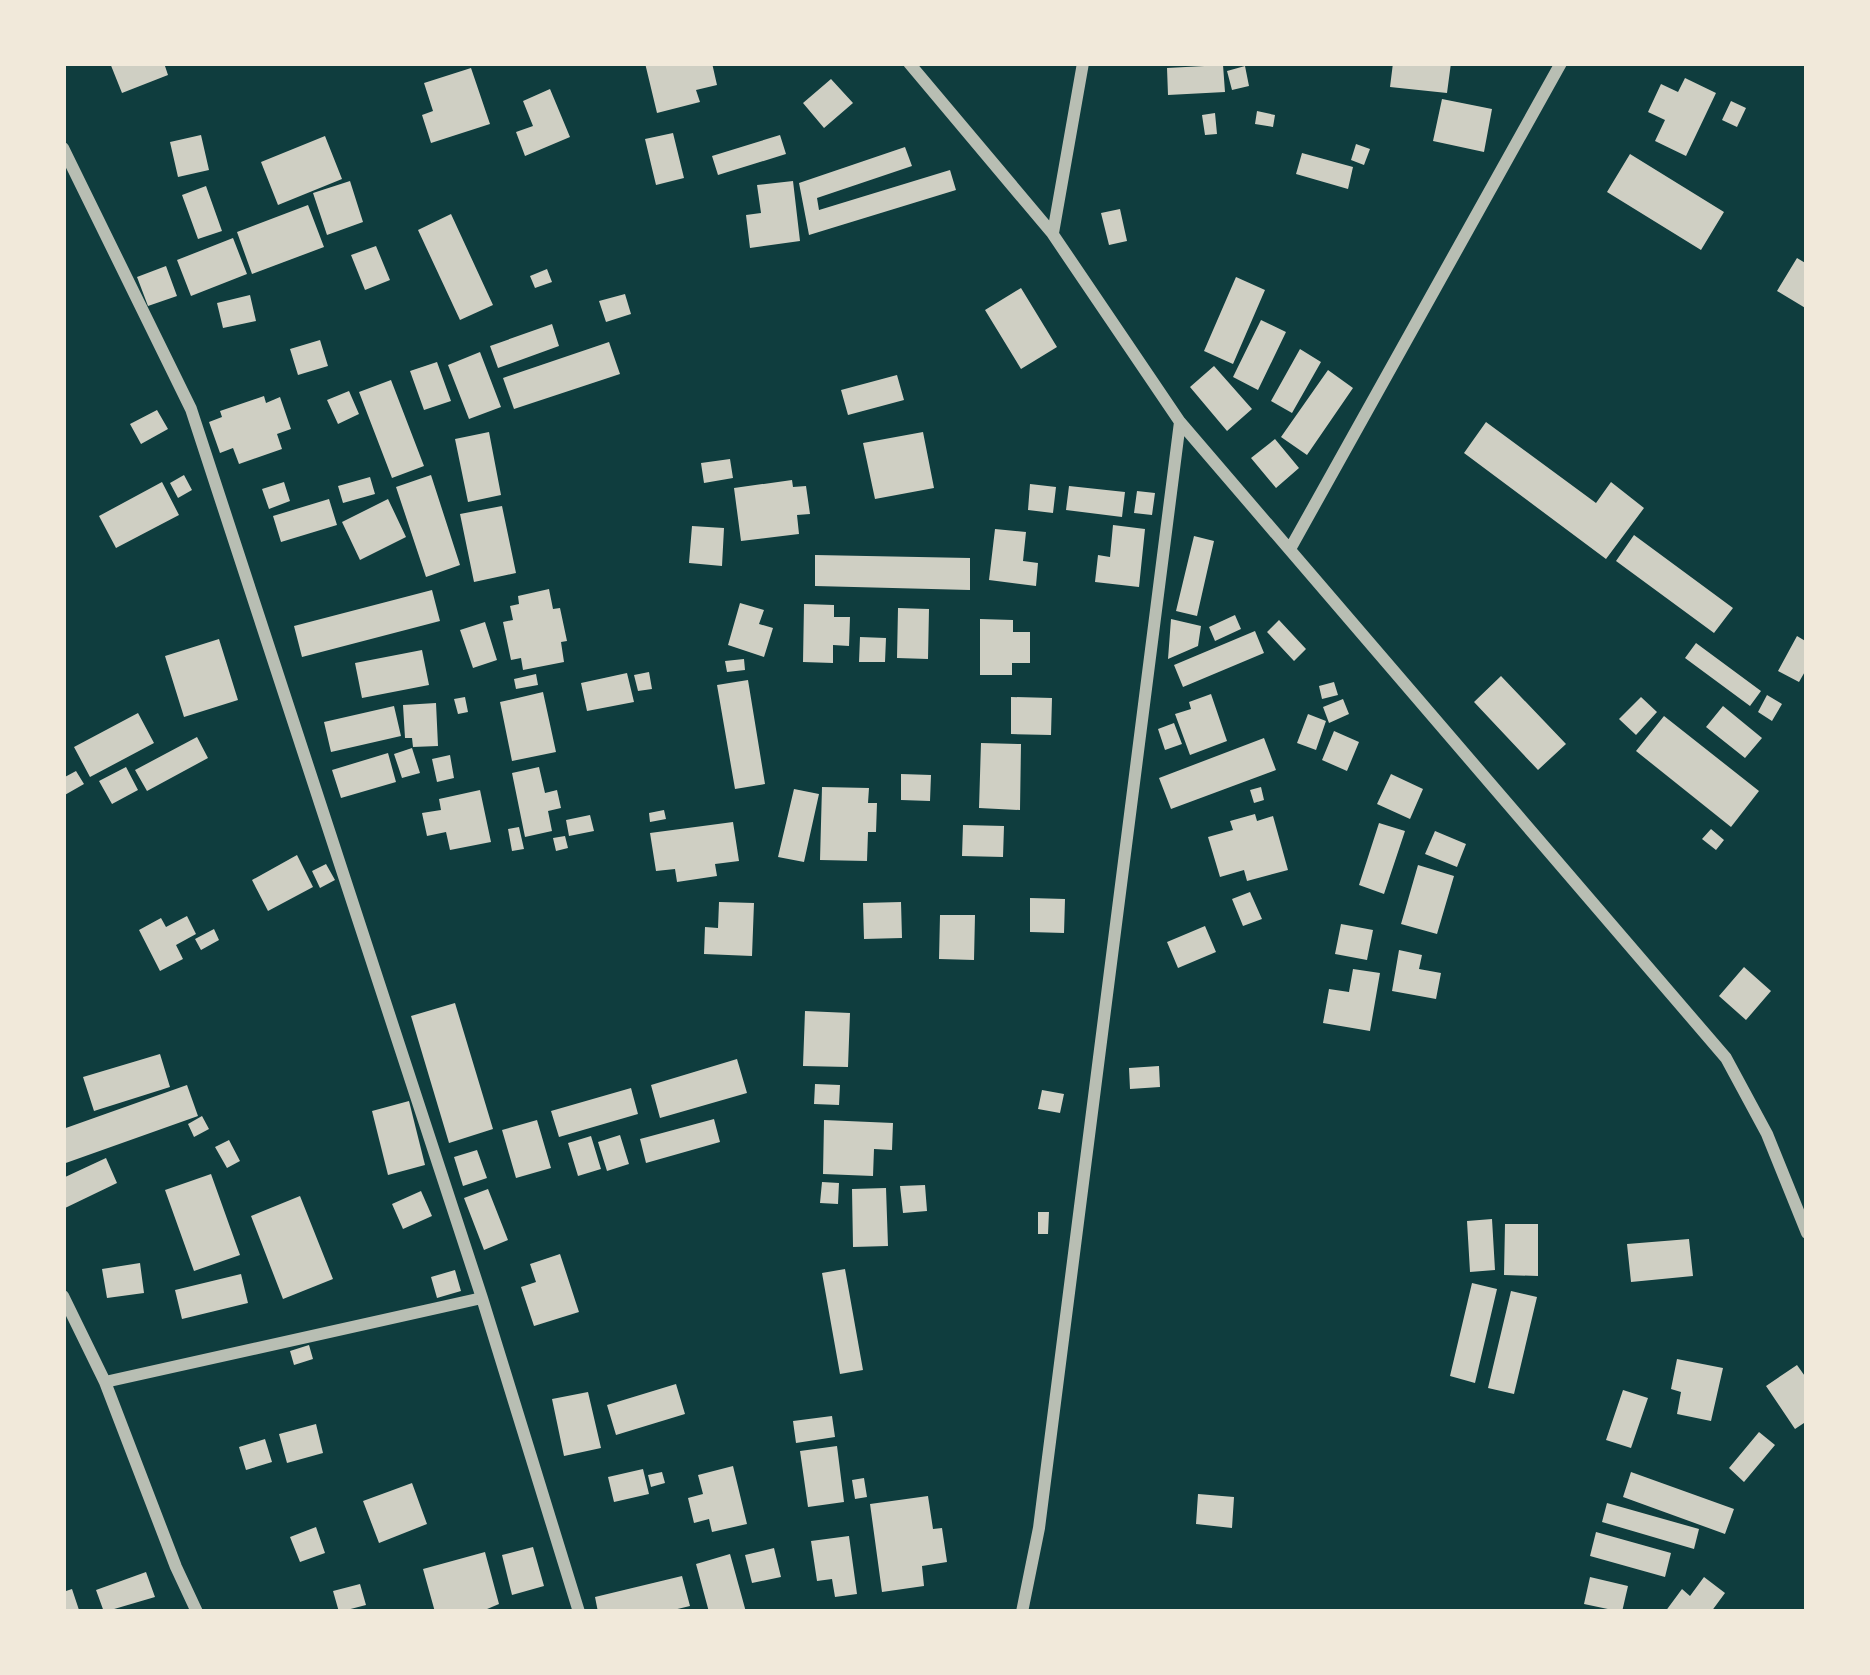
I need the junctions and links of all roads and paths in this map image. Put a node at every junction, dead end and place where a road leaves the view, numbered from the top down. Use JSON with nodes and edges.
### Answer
{"nodes":[{"id":1,"x":909,"y":63,"type":"edge"},
{"id":2,"x":1083,"y":63,"type":"edge"},
{"id":3,"x":1561,"y":63,"type":"edge"},
{"id":4,"x":63,"y":148,"type":"edge"},
{"id":5,"x":1052,"y":233,"type":"junction"},
{"id":6,"x":1180,"y":422,"type":"junction"},
{"id":7,"x":1290,"y":549,"type":"junction"},
{"id":8,"x":1807,"y":1234,"type":"edge"},
{"id":9,"x":63,"y":1296,"type":"edge"},
{"id":10,"x":482,"y":1298,"type":"junction"},
{"id":11,"x":105,"y":1382,"type":"junction"},
{"id":12,"x":197,"y":1612,"type":"edge"},
{"id":13,"x":579,"y":1612,"type":"edge"},
{"id":14,"x":1022,"y":1612,"type":"edge"}],
"edges":[{"from":1,"to":5,"type":"street"},
{"from":2,"to":5,"type":"street"},
{"from":3,"to":7,"type":"street"},
{"from":4,"to":10,"type":"street"},
{"from":5,"to":6,"type":"street"},
{"from":6,"to":7,"type":"street"},
{"from":6,"to":14,"type":"street"},
{"from":7,"to":8,"type":"street"},
{"from":9,"to":11,"type":"street"},
{"from":10,"to":11,"type":"street"},
{"from":10,"to":13,"type":"street"},
{"from":11,"to":12,"type":"street"}]}
